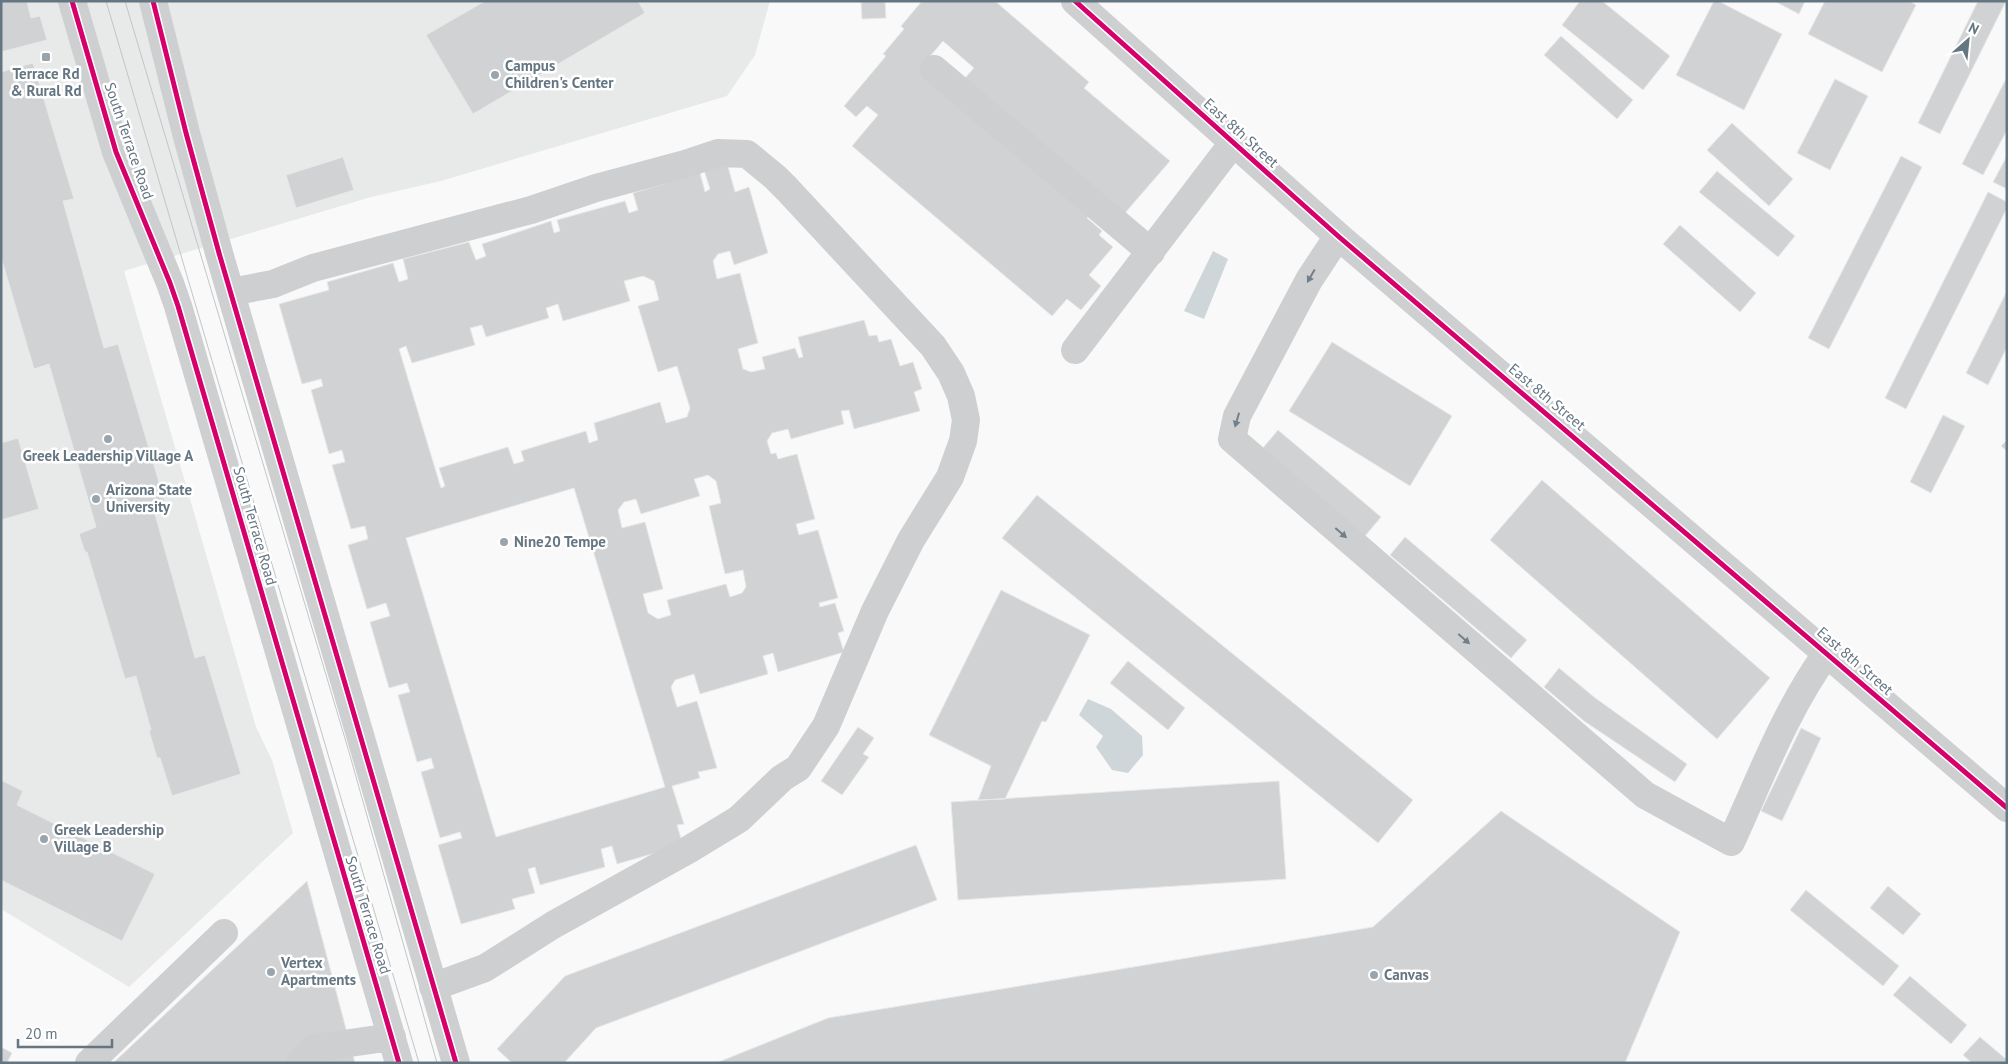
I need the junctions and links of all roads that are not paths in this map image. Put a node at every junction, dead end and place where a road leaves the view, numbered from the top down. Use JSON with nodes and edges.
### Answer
{"nodes":[{"id":1,"x":72,"y":1,"type":"edge"},
{"id":2,"x":153,"y":1,"type":"edge"},
{"id":3,"x":1075,"y":1,"type":"edge"},
{"id":4,"x":934,"y":69,"type":"dead end"},
{"id":5,"x":1233,"y":143,"type":"junction"},
{"id":6,"x":1338,"y":236,"type":"junction"},
{"id":7,"x":1151,"y":252,"type":"junction"},
{"id":8,"x":231,"y":292,"type":"junction"},
{"id":9,"x":1075,"y":350,"type":"dead end"},
{"id":10,"x":1827,"y":653,"type":"junction"},
{"id":11,"x":2007,"y":808,"type":"edge"},
{"id":12,"x":224,"y":933,"type":"dead end"},
{"id":13,"x":433,"y":987,"type":"junction"},
{"id":14,"x":392,"y":1037,"type":"junction"},
{"id":15,"x":89,"y":1063,"type":"edge"},
{"id":16,"x":300,"y":1063,"type":"edge"},
{"id":17,"x":399,"y":1063,"type":"edge"},
{"id":18,"x":456,"y":1063,"type":"edge"}],
"edges":[{"from":1,"to":14,"type":"street","name":"South Terrace Road"},
{"from":2,"to":8,"type":"street"},
{"from":3,"to":5,"type":"street","name":"East 8th Street"},
{"from":4,"to":7,"type":"street"},
{"from":5,"to":6,"type":"street","name":"East 8th Street"},
{"from":5,"to":7,"type":"street"},
{"from":6,"to":10,"type":"street","name":"East 8th Street"},
{"from":6,"to":10,"type":"street","one_way":true},
{"from":7,"to":9,"type":"street"},
{"from":8,"to":13,"type":"street"},
{"from":8,"to":13,"type":"street"},
{"from":10,"to":11,"type":"street","name":"East 8th Street"},
{"from":12,"to":15,"type":"street"},
{"from":13,"to":18,"type":"street"},
{"from":14,"to":16,"type":"street"},
{"from":14,"to":17,"type":"street","name":"South Terrace Road"}]}
